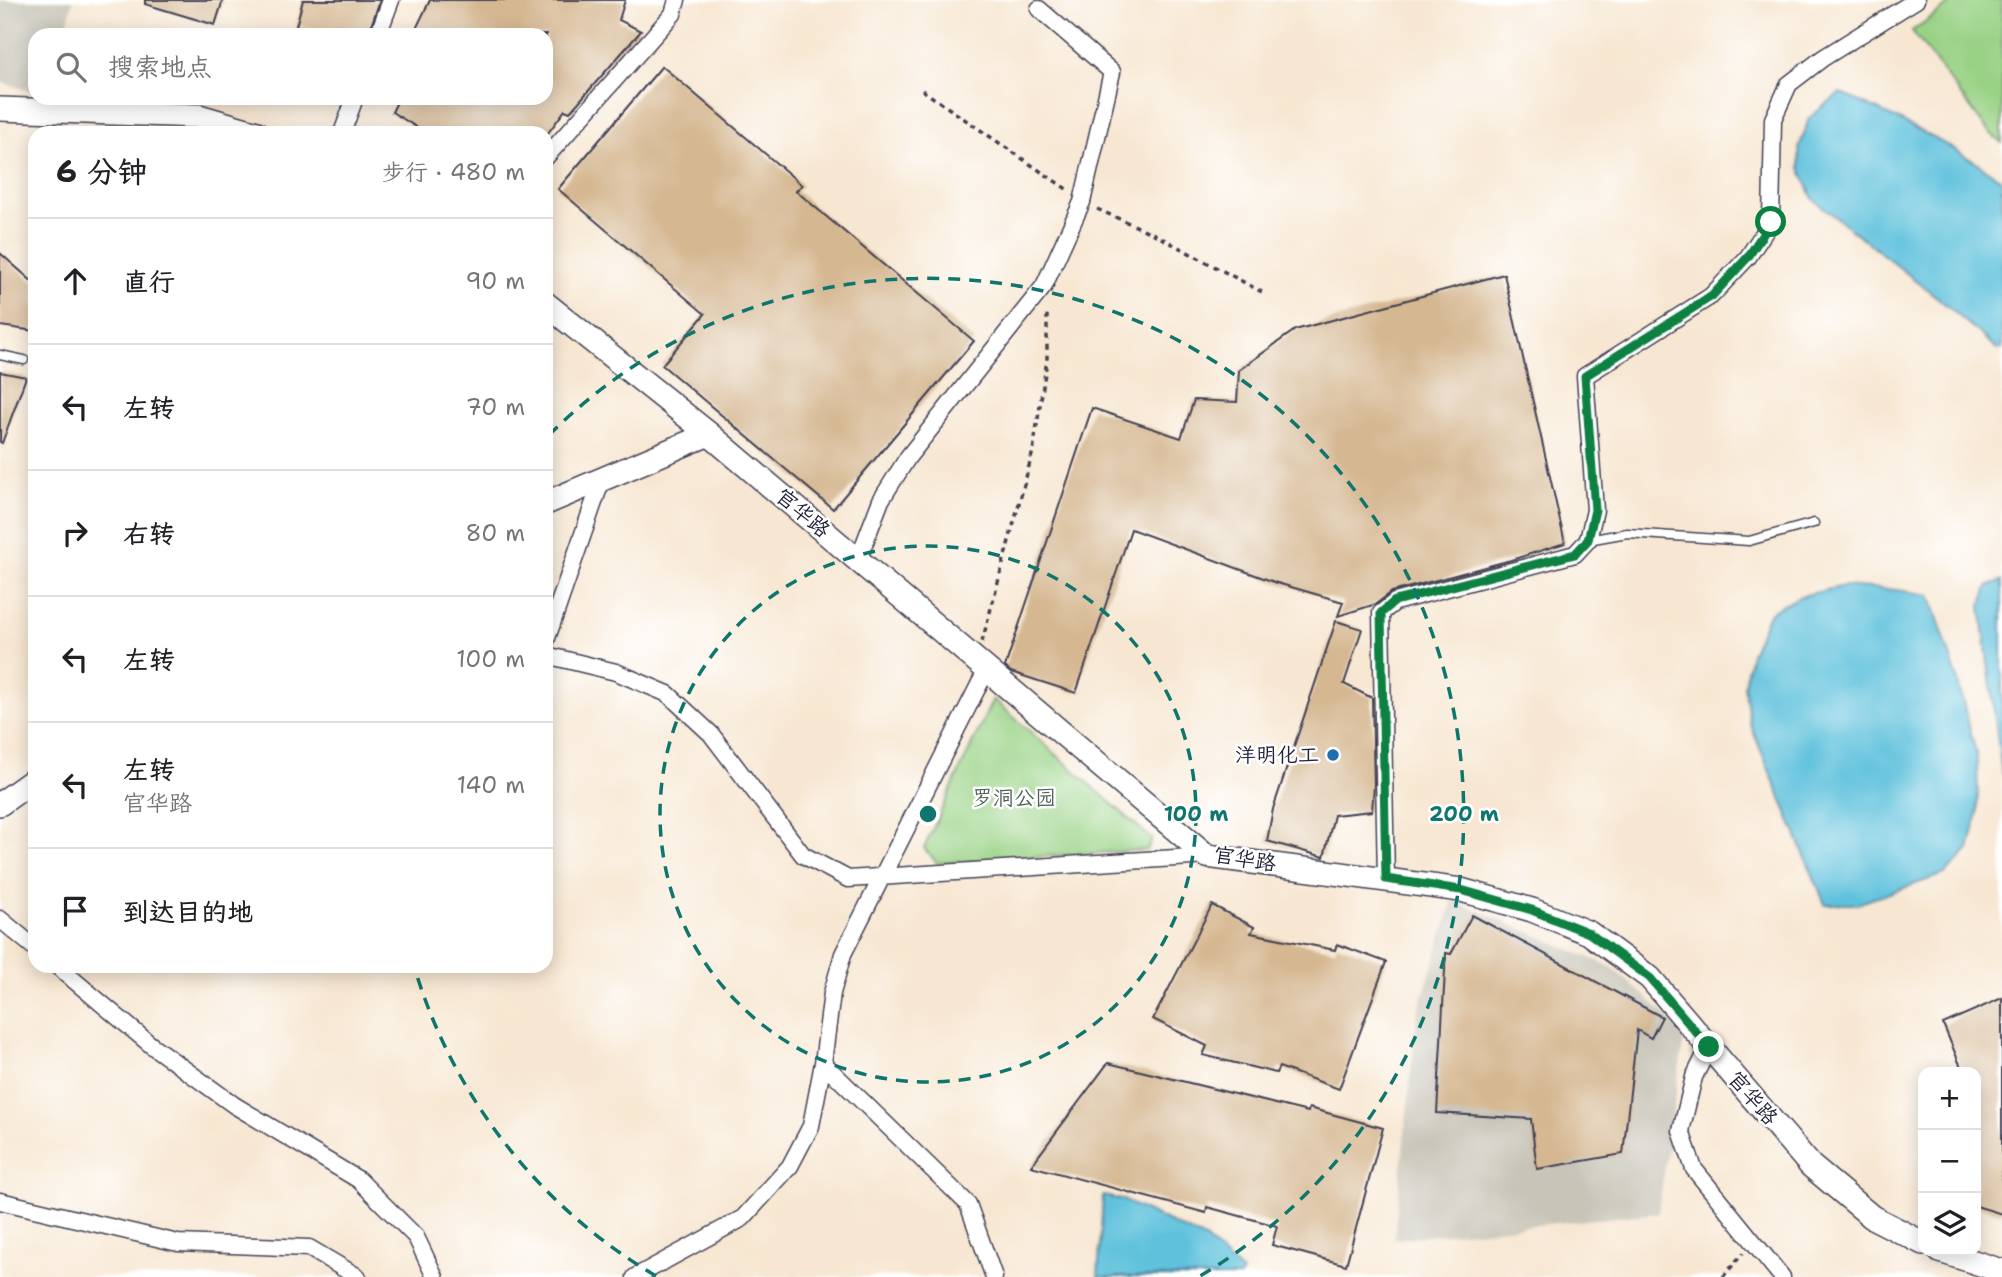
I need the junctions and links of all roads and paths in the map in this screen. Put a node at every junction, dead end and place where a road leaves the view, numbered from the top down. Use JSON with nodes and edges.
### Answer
{"nodes":[{"id":1,"x":391,"y":0,"type":"edge"},
{"id":2,"x":677,"y":0,"type":"edge"},
{"id":3,"x":1916,"y":0,"type":"edge"},
{"id":4,"x":1040,"y":9,"type":"dead end"},
{"id":5,"x":381,"y":28,"type":"edge"},
{"id":6,"x":352,"y":105,"type":"edge"},
{"id":7,"x":0,"y":109,"type":"edge"},
{"id":8,"x":232,"y":126,"type":"edge"},
{"id":9,"x":345,"y":126,"type":"edge"},
{"id":10,"x":553,"y":150,"type":"edge"},
{"id":11,"x":1044,"y":286,"type":"junction"},
{"id":12,"x":553,"y":310,"type":"edge"},
{"id":13,"x":0,"y":355,"type":"edge"},
{"id":14,"x":24,"y":360,"type":"dead end"},
{"id":15,"x":709,"y":434,"type":"junction"},
{"id":16,"x":602,"y":479,"type":"junction"},
{"id":17,"x":553,"y":500,"type":"edge"},
{"id":18,"x":1814,"y":523,"type":"dead end"},
{"id":19,"x":1588,"y":540,"type":"junction"},
{"id":20,"x":858,"y":560,"type":"junction"},
{"id":21,"x":553,"y":620,"type":"edge"},
{"id":22,"x":553,"y":656,"type":"edge"},
{"id":23,"x":982,"y":665,"type":"junction"},
{"id":24,"x":28,"y":784,"type":"edge"},
{"id":25,"x":0,"y":804,"type":"edge"},
{"id":26,"x":1207,"y":856,"type":"junction"},
{"id":27,"x":883,"y":877,"type":"junction"},
{"id":28,"x":1386,"y":879,"type":"junction"},
{"id":29,"x":0,"y":919,"type":"edge"},
{"id":30,"x":28,"y":942,"type":"edge"},
{"id":31,"x":65,"y":973,"type":"edge"},
{"id":32,"x":1709,"y":1047,"type":"junction"},
{"id":33,"x":823,"y":1063,"type":"junction"},
{"id":34,"x":0,"y":1201,"type":"edge"},
{"id":35,"x":1754,"y":1240,"type":"junction"},
{"id":36,"x":1918,"y":1240,"type":"edge"},
{"id":37,"x":1956,"y":1256,"type":"edge"},
{"id":38,"x":2002,"y":1271,"type":"edge"},
{"id":39,"x":358,"y":1277,"type":"edge"},
{"id":40,"x":435,"y":1277,"type":"edge"},
{"id":41,"x":635,"y":1277,"type":"edge"},
{"id":42,"x":994,"y":1277,"type":"edge"},
{"id":43,"x":1724,"y":1277,"type":"edge"},
{"id":44,"x":1782,"y":1277,"type":"edge"}],
"edges":[{"from":1,"to":5,"type":"street"},
{"from":2,"to":10,"type":"street"},
{"from":3,"to":19,"type":"street"},
{"from":4,"to":11,"type":"street"},
{"from":6,"to":9,"type":"street"},
{"from":7,"to":8,"type":"main road"},
{"from":11,"to":20,"type":"street"},
{"from":11,"to":23,"type":"path"},
{"from":12,"to":15,"type":"main road","name":"官华路"},
{"from":13,"to":14,"type":"lane"},
{"from":15,"to":16,"type":"main road"},
{"from":15,"to":20,"type":"main road","name":"官华路"},
{"from":16,"to":17,"type":"main road"},
{"from":16,"to":21,"type":"street"},
{"from":18,"to":19,"type":"lane"},
{"from":19,"to":28,"type":"street"},
{"from":20,"to":23,"type":"main road","name":"官华路"},
{"from":22,"to":27,"type":"street"},
{"from":23,"to":26,"type":"main road","name":"官华路"},
{"from":23,"to":27,"type":"street"},
{"from":24,"to":25,"type":"main road"},
{"from":26,"to":27,"type":"street"},
{"from":26,"to":28,"type":"main road","name":"官华路"},
{"from":27,"to":33,"type":"street"},
{"from":28,"to":32,"type":"main road","name":"官华路"},
{"from":29,"to":30,"type":"street"},
{"from":31,"to":40,"type":"street"},
{"from":32,"to":35,"type":"street"},
{"from":32,"to":36,"type":"main road","name":"官华路"},
{"from":33,"to":41,"type":"street"},
{"from":33,"to":42,"type":"street"},
{"from":34,"to":39,"type":"street"},
{"from":35,"to":43,"type":"path"},
{"from":35,"to":44,"type":"street"},
{"from":37,"to":38,"type":"main road"}]}
